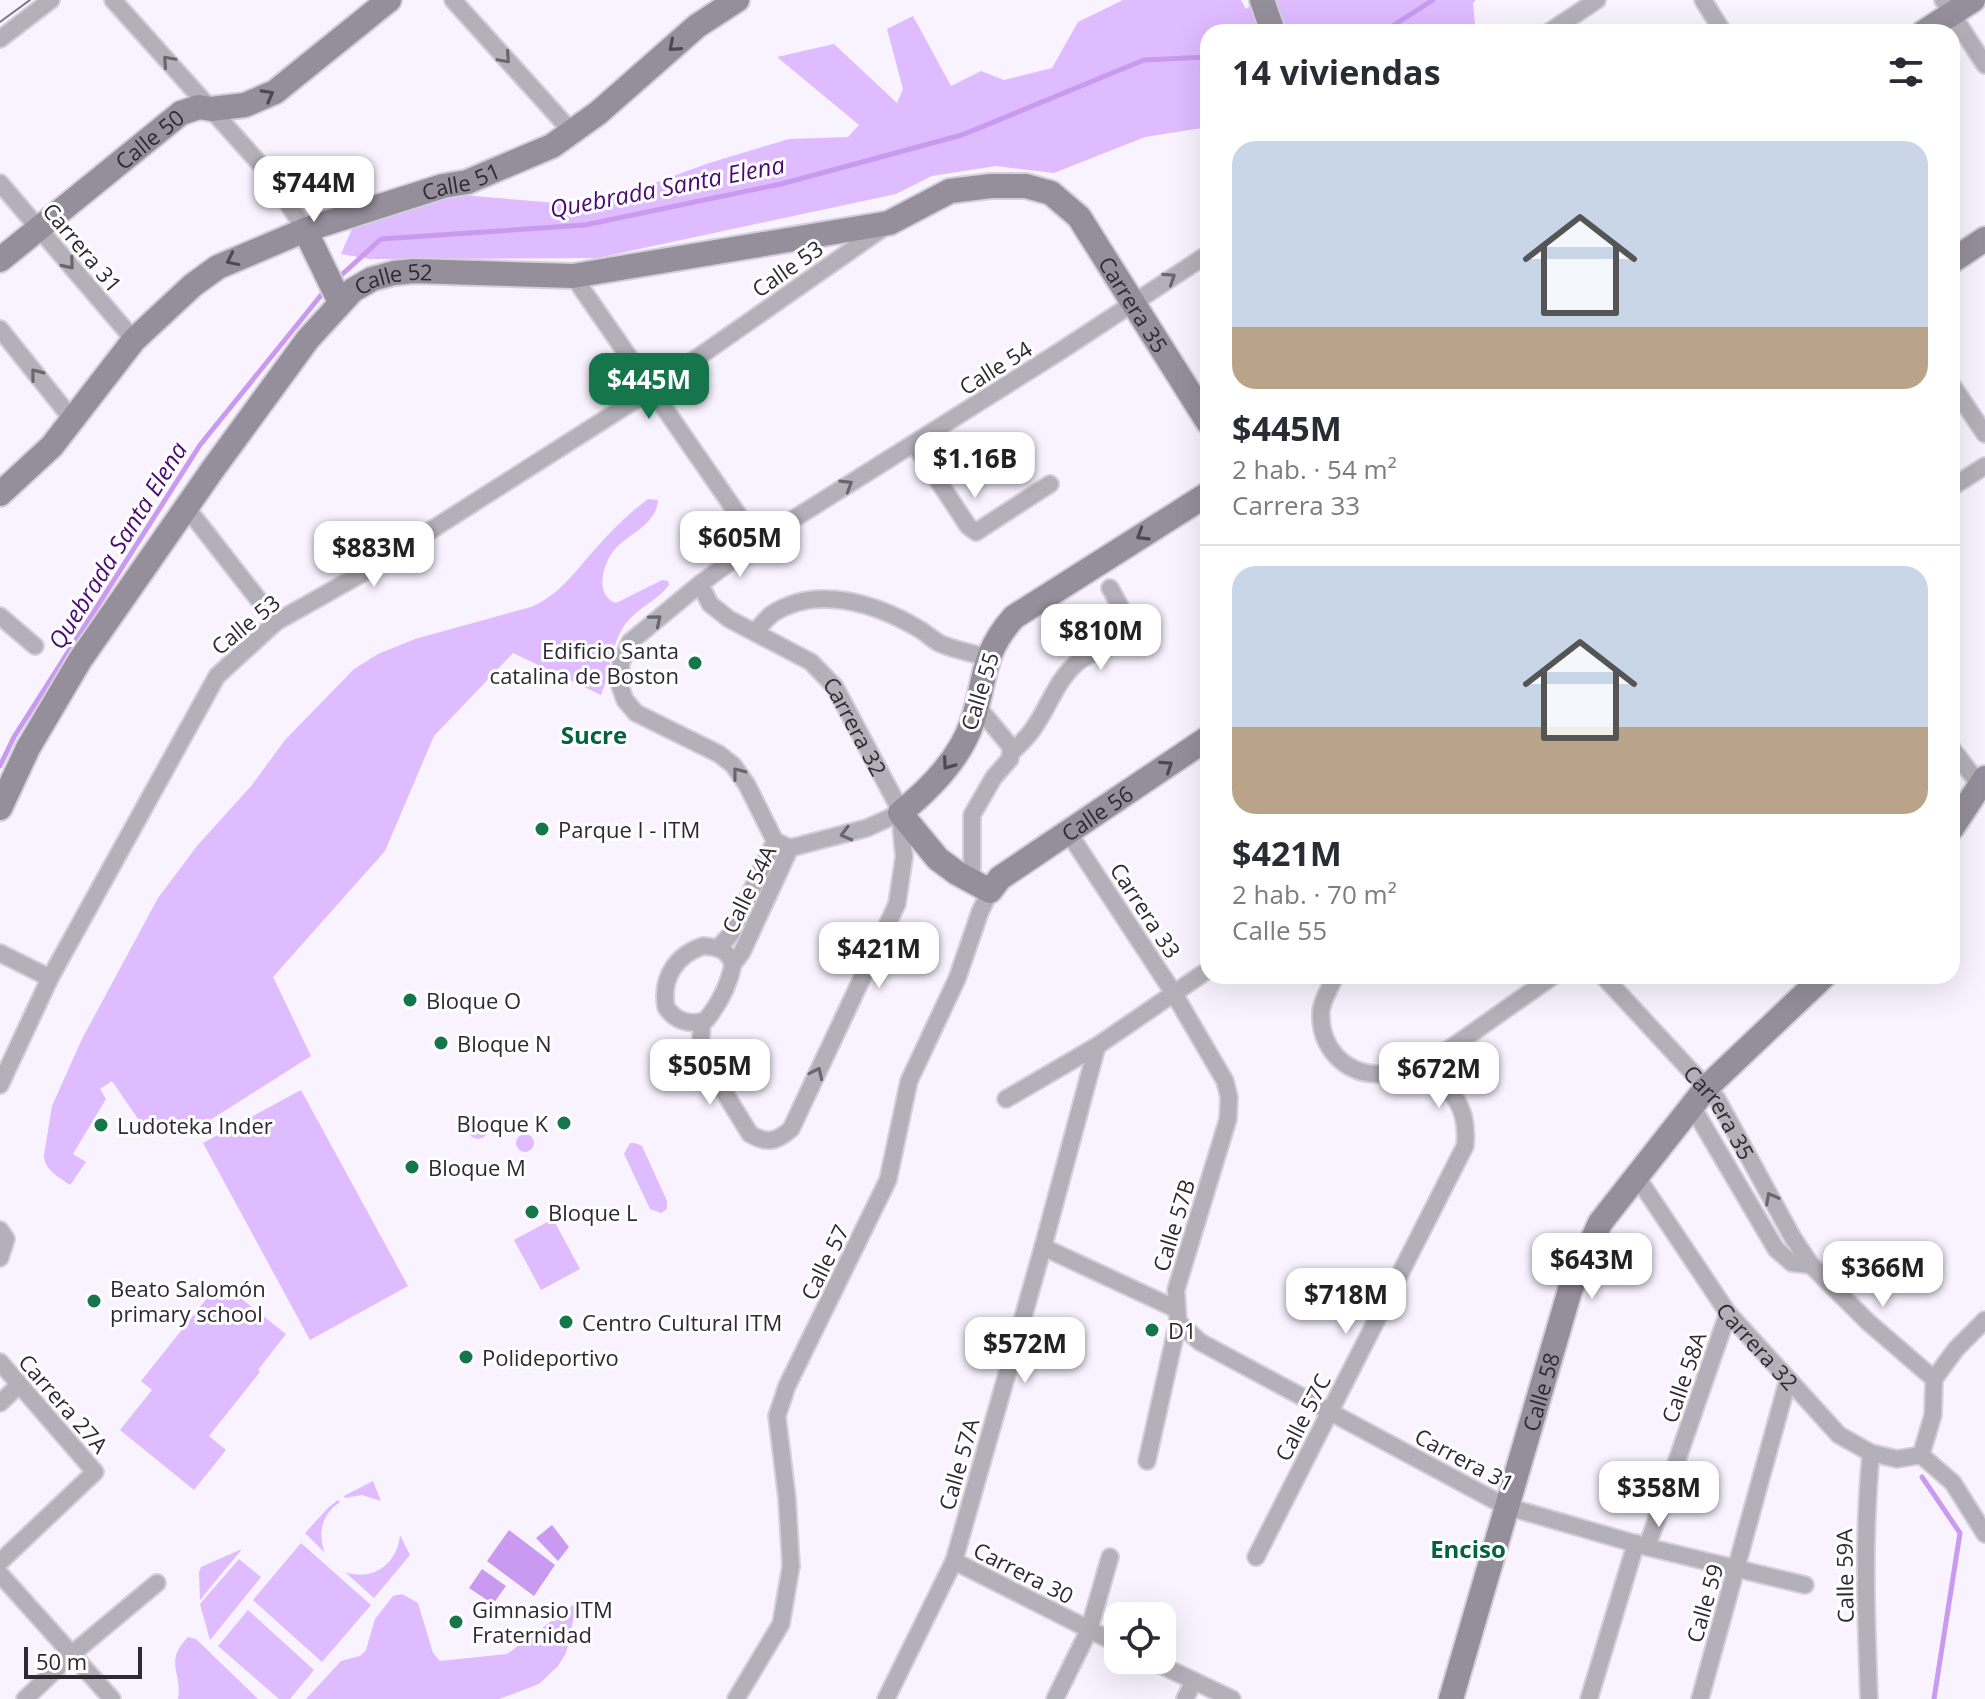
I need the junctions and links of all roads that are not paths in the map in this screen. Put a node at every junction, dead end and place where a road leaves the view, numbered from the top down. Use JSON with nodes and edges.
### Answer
{"nodes":[{"id":1,"x":51,"y":0,"type":"edge"},
{"id":2,"x":113,"y":0,"type":"edge"},
{"id":3,"x":389,"y":0,"type":"edge"},
{"id":4,"x":453,"y":0,"type":"edge"},
{"id":5,"x":737,"y":0,"type":"edge"},
{"id":6,"x":1262,"y":0,"type":"edge"},
{"id":7,"x":1597,"y":0,"type":"edge"},
{"id":8,"x":1703,"y":0,"type":"edge"},
{"id":9,"x":1973,"y":0,"type":"edge"},
{"id":10,"x":1947,"y":7,"type":"edge"},
{"id":11,"x":1270,"y":24,"type":"edge"},
{"id":12,"x":1561,"y":24,"type":"edge"},
{"id":13,"x":1718,"y":24,"type":"edge"},
{"id":14,"x":1931,"y":24,"type":"edge"},
{"id":15,"x":1958,"y":24,"type":"edge"},
{"id":16,"x":1960,"y":27,"type":"edge"},
{"id":17,"x":0,"y":39,"type":"edge"},
{"id":18,"x":1985,"y":65,"type":"edge"},
{"id":19,"x":211,"y":109,"type":"junction"},
{"id":20,"x":572,"y":132,"type":"junction"},
{"id":21,"x":0,"y":183,"type":"edge"},
{"id":22,"x":1051,"y":193,"type":"joint"},
{"id":23,"x":350,"y":215,"type":"junction"},
{"id":24,"x":889,"y":223,"type":"junction"},
{"id":25,"x":40,"y":230,"type":"junction"},
{"id":26,"x":305,"y":230,"type":"junction"},
{"id":27,"x":1985,"y":239,"type":"edge"},
{"id":28,"x":1960,"y":256,"type":"edge"},
{"id":29,"x":1200,"y":259,"type":"edge"},
{"id":30,"x":0,"y":260,"type":"edge"},
{"id":31,"x":319,"y":261,"type":"junction"},
{"id":32,"x":573,"y":276,"type":"junction"},
{"id":33,"x":338,"y":296,"type":"junction"},
{"id":34,"x":1133,"y":304,"type":"junction"},
{"id":35,"x":0,"y":329,"type":"edge"},
{"id":36,"x":134,"y":340,"type":"junction"},
{"id":37,"x":651,"y":390,"type":"junction"},
{"id":38,"x":1960,"y":397,"type":"edge"},
{"id":39,"x":1200,"y":409,"type":"edge"},
{"id":40,"x":72,"y":419,"type":"junction"},
{"id":41,"x":1985,"y":434,"type":"edge"},
{"id":42,"x":914,"y":444,"type":"junction"},
{"id":43,"x":1985,"y":466,"type":"edge"},
{"id":44,"x":1960,"y":482,"type":"edge"},
{"id":45,"x":1050,"y":484,"type":"dead end"},
{"id":46,"x":0,"y":494,"type":"edge"},
{"id":47,"x":1200,"y":499,"type":"edge"},
{"id":48,"x":187,"y":508,"type":"junction"},
{"id":49,"x":757,"y":542,"type":"junction"},
{"id":50,"x":700,"y":584,"type":"junction"},
{"id":51,"x":1110,"y":588,"type":"dead end"},
{"id":52,"x":0,"y":616,"type":"edge"},
{"id":53,"x":276,"y":622,"type":"junction"},
{"id":54,"x":755,"y":632,"type":"junction"},
{"id":55,"x":35,"y":646,"type":"dead end"},
{"id":56,"x":987,"y":657,"type":"junction"},
{"id":57,"x":977,"y":706,"type":"junction"},
{"id":58,"x":1200,"y":743,"type":"edge"},
{"id":59,"x":1012,"y":752,"type":"junction"},
{"id":60,"x":1960,"y":758,"type":"edge"},
{"id":61,"x":1983,"y":782,"type":"edge"},
{"id":62,"x":0,"y":808,"type":"edge"},
{"id":63,"x":900,"y":813,"type":"junction"},
{"id":64,"x":1960,"y":816,"type":"edge"},
{"id":65,"x":1068,"y":832,"type":"junction"},
{"id":66,"x":782,"y":844,"type":"junction"},
{"id":67,"x":981,"y":886,"type":"junction"},
{"id":68,"x":719,"y":947,"type":"junction"},
{"id":69,"x":0,"y":953,"type":"edge"},
{"id":70,"x":733,"y":964,"type":"junction"},
{"id":71,"x":1200,"y":975,"type":"edge"},
{"id":72,"x":50,"y":978,"type":"junction"},
{"id":73,"x":1332,"y":984,"type":"edge"},
{"id":74,"x":1542,"y":984,"type":"edge"},
{"id":75,"x":1610,"y":984,"type":"edge"},
{"id":76,"x":1816,"y":984,"type":"edge"},
{"id":77,"x":1173,"y":992,"type":"junction"},
{"id":78,"x":702,"y":1022,"type":"junction"},
{"id":79,"x":1097,"y":1046,"type":"junction"},
{"id":80,"x":1421,"y":1069,"type":"junction"},
{"id":81,"x":0,"y":1085,"type":"edge"},
{"id":82,"x":1707,"y":1087,"type":"junction"},
{"id":83,"x":1229,"y":1097,"type":"joint"},
{"id":84,"x":1006,"y":1099,"type":"dead end"},
{"id":85,"x":1692,"y":1106,"type":"junction"},
{"id":86,"x":1637,"y":1177,"type":"junction"},
{"id":87,"x":0,"y":1230,"type":"edge"},
{"id":88,"x":1043,"y":1247,"type":"junction"},
{"id":89,"x":2,"y":1256,"type":"edge"},
{"id":90,"x":1811,"y":1265,"type":"junction"},
{"id":91,"x":1728,"y":1313,"type":"junction"},
{"id":92,"x":1177,"y":1315,"type":"junction"},
{"id":93,"x":1985,"y":1320,"type":"edge"},
{"id":94,"x":0,"y":1362,"type":"edge"},
{"id":95,"x":1934,"y":1379,"type":"junction"},
{"id":96,"x":1788,"y":1380,"type":"junction"},
{"id":97,"x":19,"y":1385,"type":"junction"},
{"id":98,"x":0,"y":1403,"type":"edge"},
{"id":99,"x":1329,"y":1412,"type":"junction"},
{"id":100,"x":1871,"y":1453,"type":"junction"},
{"id":101,"x":1921,"y":1455,"type":"junction"},
{"id":102,"x":1147,"y":1461,"type":"dead end"},
{"id":103,"x":1505,"y":1506,"type":"junction"},
{"id":104,"x":1985,"y":1534,"type":"edge"},
{"id":105,"x":1641,"y":1545,"type":"junction"},
{"id":106,"x":1110,"y":1557,"type":"dead end"},
{"id":107,"x":1256,"y":1557,"type":"dead end"},
{"id":108,"x":954,"y":1561,"type":"junction"},
{"id":109,"x":0,"y":1562,"type":"edge"},
{"id":110,"x":1737,"y":1568,"type":"junction"},
{"id":111,"x":0,"y":1574,"type":"edge"},
{"id":112,"x":157,"y":1583,"type":"dead end"},
{"id":113,"x":1805,"y":1585,"type":"dead end"},
{"id":114,"x":1089,"y":1630,"type":"junction"},
{"id":115,"x":1104,"y":1637,"type":"edge"},
{"id":116,"x":72,"y":1654,"type":"junction"},
{"id":117,"x":1176,"y":1672,"type":"edge"},
{"id":118,"x":1194,"y":1681,"type":"junction"},
{"id":119,"x":25,"y":1699,"type":"edge"},
{"id":120,"x":112,"y":1699,"type":"edge"},
{"id":121,"x":735,"y":1699,"type":"edge"},
{"id":122,"x":886,"y":1699,"type":"edge"},
{"id":123,"x":1055,"y":1699,"type":"edge"},
{"id":124,"x":1185,"y":1699,"type":"edge"},
{"id":125,"x":1232,"y":1699,"type":"edge"},
{"id":126,"x":1451,"y":1699,"type":"edge"},
{"id":127,"x":1589,"y":1699,"type":"edge"},
{"id":128,"x":1700,"y":1699,"type":"edge"},
{"id":129,"x":1869,"y":1699,"type":"edge"}],
"edges":[{"from":1,"to":17,"type":"street"},
{"from":19,"to":2,"type":"street","one_way":true},
{"from":19,"to":3,"type":"street","name":"Calle 50","one_way":true},
{"from":4,"to":20,"type":"street","one_way":true},
{"from":5,"to":20,"type":"street","name":"Calle 51","one_way":true},
{"from":6,"to":11,"type":"street"},
{"from":7,"to":12,"type":"street"},
{"from":8,"to":13,"type":"street"},
{"from":9,"to":10,"type":"street"},
{"from":10,"to":14,"type":"street"},
{"from":10,"to":15,"type":"street"},
{"from":16,"to":18,"type":"street"},
{"from":19,"to":25,"type":"street","name":"Calle 50"},
{"from":19,"to":26,"type":"street"},
{"from":20,"to":23,"type":"street","name":"Calle 51"},
{"from":21,"to":25,"type":"street","name":"Carrera 31"},
{"from":22,"to":24,"type":"street","name":"Calle 52"},
{"from":22,"to":34,"type":"street","name":"Carrera 35"},
{"from":23,"to":26,"type":"street","name":"Calle 51"},
{"from":23,"to":31,"type":"street"},
{"from":24,"to":32,"type":"street","name":"Calle 52"},
{"from":24,"to":37,"type":"street","name":"Calle 53"},
{"from":25,"to":30,"type":"street","name":"Calle 50"},
{"from":25,"to":36,"type":"street","name":"Carrera 31","one_way":true},
{"from":26,"to":31,"type":"street"},
{"from":26,"to":36,"type":"street","name":"Calle 51","one_way":true},
{"from":27,"to":28,"type":"street"},
{"from":34,"to":29,"type":"street","name":"Calle 54","one_way":true},
{"from":31,"to":33,"type":"street"},
{"from":32,"to":33,"type":"street","name":"Calle 52"},
{"from":32,"to":37,"type":"street"},
{"from":33,"to":48,"type":"street","name":"Calle 52"},
{"from":34,"to":39,"type":"street","name":"Carrera 35"},
{"from":34,"to":42,"type":"street","name":"Calle 54"},
{"from":40,"to":35,"type":"street","one_way":true},
{"from":36,"to":40,"type":"street","name":"Calle 51"},
{"from":37,"to":49,"type":"street"},
{"from":37,"to":53,"type":"street","name":"Calle 53"},
{"from":38,"to":41,"type":"street"},
{"from":40,"to":46,"type":"street","name":"Calle 51"},
{"from":42,"to":45,"type":"street"},
{"from":49,"to":42,"type":"street","name":"Calle 54","one_way":true},
{"from":43,"to":44,"type":"street"},
{"from":47,"to":56,"type":"street","name":"Calle 55","one_way":true},
{"from":48,"to":53,"type":"street"},
{"from":48,"to":62,"type":"street","name":"Calle 52"},
{"from":49,"to":50,"type":"street","name":"Calle 54"},
{"from":50,"to":54,"type":"street","name":"Carrera 32"},
{"from":66,"to":50,"type":"street","name":"Calle 54","one_way":true},
{"from":51,"to":59,"type":"street"},
{"from":52,"to":55,"type":"street"},
{"from":53,"to":72,"type":"street","name":"Calle 53"},
{"from":54,"to":56,"type":"street"},
{"from":54,"to":63,"type":"street","name":"Carrera 32"},
{"from":56,"to":57,"type":"street","name":"Calle 55"},
{"from":57,"to":59,"type":"street"},
{"from":57,"to":63,"type":"street","name":"Calle 55","one_way":true},
{"from":65,"to":58,"type":"street","name":"Calle 56","one_way":true},
{"from":59,"to":67,"type":"street"},
{"from":60,"to":61,"type":"street"},
{"from":61,"to":64,"type":"street"},
{"from":63,"to":66,"type":"street","name":"Calle 54A","one_way":true},
{"from":63,"to":67,"type":"street","name":"Carrera 32"},
{"from":78,"to":63,"type":"street","one_way":true},
{"from":65,"to":67,"type":"street","name":"Calle 56"},
{"from":65,"to":77,"type":"street","name":"Carrera 33"},
{"from":66,"to":68,"type":"street","name":"Calle 54A"},
{"from":66,"to":70,"type":"street","name":"Calle 54A"},
{"from":67,"to":121,"type":"street","name":"Calle 57"},
{"from":68,"to":70,"type":"street"},
{"from":68,"to":78,"type":"street"},
{"from":69,"to":72,"type":"street"},
{"from":70,"to":78,"type":"street"},
{"from":71,"to":77,"type":"street"},
{"from":72,"to":81,"type":"street","name":"Calle 53"},
{"from":73,"to":80,"type":"street"},
{"from":74,"to":80,"type":"street"},
{"from":75,"to":82,"type":"street","name":"Carrera 35"},
{"from":76,"to":82,"type":"street","name":"Calle 58"},
{"from":77,"to":79,"type":"street"},
{"from":77,"to":83,"type":"street","name":"Carrera 33"},
{"from":79,"to":84,"type":"street"},
{"from":79,"to":88,"type":"street","name":"Calle 57A"},
{"from":80,"to":99,"type":"street","name":"Calle 57C"},
{"from":82,"to":85,"type":"street","name":"Calle 58"},
{"from":90,"to":82,"type":"street","name":"Carrera 35","one_way":true},
{"from":83,"to":92,"type":"street","name":"Calle 57B"},
{"from":85,"to":86,"type":"street","name":"Calle 58"},
{"from":85,"to":90,"type":"street","name":"Carrera 35"},
{"from":86,"to":91,"type":"street","name":"Carrera 32"},
{"from":86,"to":103,"type":"street","name":"Calle 58"},
{"from":87,"to":89,"type":"street"},
{"from":88,"to":92,"type":"street","name":"Carrera 31"},
{"from":88,"to":108,"type":"street","name":"Calle 57A"},
{"from":90,"to":95,"type":"street","name":"Carrera 35"},
{"from":91,"to":96,"type":"street","name":"Carrera 32"},
{"from":91,"to":105,"type":"street","name":"Calle 58A"},
{"from":92,"to":99,"type":"street","name":"Carrera 31"},
{"from":92,"to":102,"type":"street","name":"Calle 57B"},
{"from":93,"to":95,"type":"street"},
{"from":94,"to":97,"type":"street","name":"Carrera 27A"},
{"from":95,"to":101,"type":"street"},
{"from":96,"to":100,"type":"street","name":"Carrera 32"},
{"from":96,"to":110,"type":"street","name":"Calle 59"},
{"from":97,"to":98,"type":"street"},
{"from":97,"to":109,"type":"street","name":"Carrera 27A"},
{"from":99,"to":103,"type":"street","name":"Carrera 31"},
{"from":99,"to":107,"type":"street","name":"Calle 57C"},
{"from":100,"to":101,"type":"street","name":"Carrera 32"},
{"from":100,"to":129,"type":"street","name":"Calle 59A"},
{"from":101,"to":104,"type":"street"},
{"from":103,"to":105,"type":"street","name":"Carrera 31"},
{"from":103,"to":126,"type":"street","name":"Calle 58"},
{"from":105,"to":110,"type":"street","name":"Carrera 31"},
{"from":105,"to":127,"type":"street","name":"Calle 58A"},
{"from":106,"to":114,"type":"street"},
{"from":108,"to":114,"type":"street","name":"Carrera 30"},
{"from":108,"to":122,"type":"street","name":"Calle 57A"},
{"from":110,"to":113,"type":"street","name":"Carrera 31"},
{"from":110,"to":128,"type":"street","name":"Calle 59"},
{"from":111,"to":116,"type":"street"},
{"from":112,"to":116,"type":"street"},
{"from":114,"to":115,"type":"street","name":"Carrera 30"},
{"from":114,"to":123,"type":"street"},
{"from":116,"to":119,"type":"street"},
{"from":116,"to":120,"type":"street"},
{"from":117,"to":118,"type":"street"},
{"from":118,"to":124,"type":"street"},
{"from":118,"to":125,"type":"street"}]}
